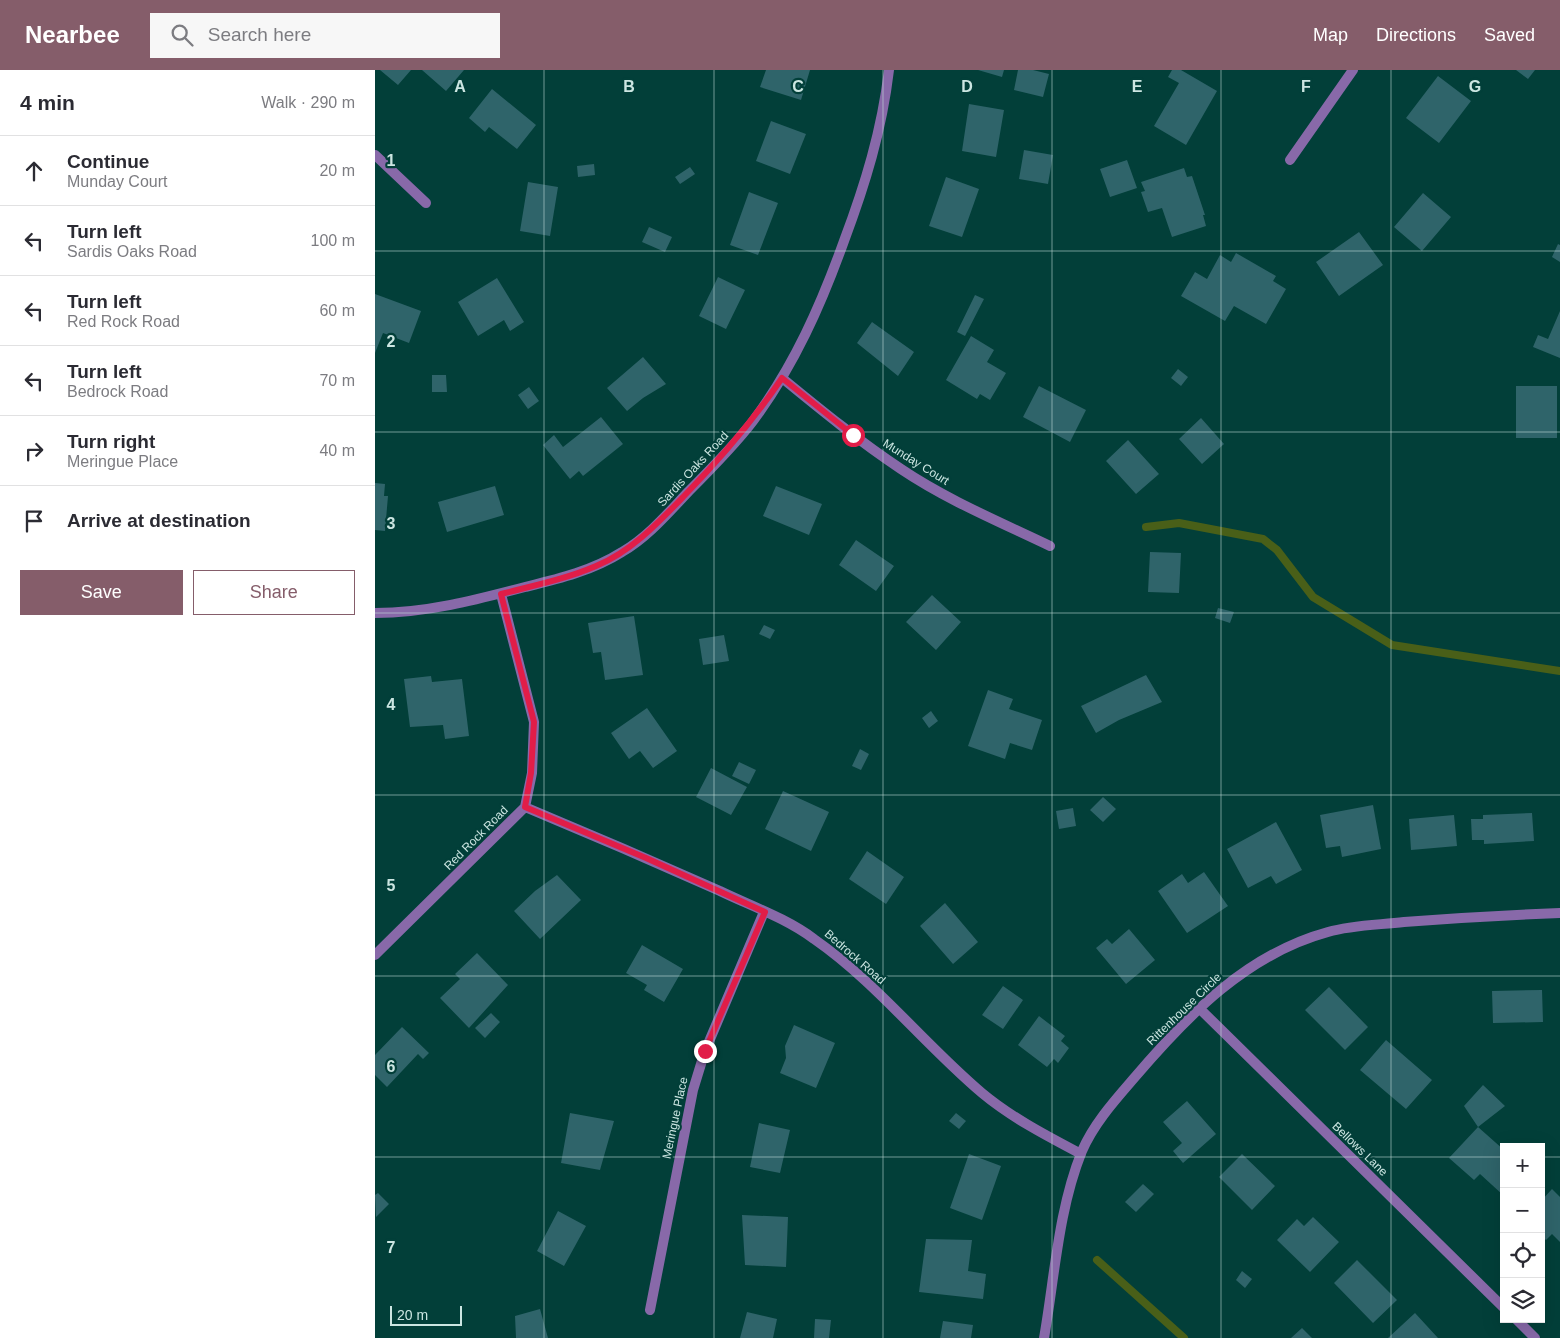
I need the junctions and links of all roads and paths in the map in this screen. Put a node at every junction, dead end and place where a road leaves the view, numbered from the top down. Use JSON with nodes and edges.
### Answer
{"nodes":[{"id":1,"x":889,"y":70,"type":"edge"},
{"id":2,"x":1353,"y":70,"type":"edge"},
{"id":3,"x":375,"y":155,"type":"edge"},
{"id":4,"x":1289,"y":160,"type":"dead end"},
{"id":5,"x":426,"y":203,"type":"dead end"},
{"id":6,"x":782,"y":378,"type":"junction"},
{"id":7,"x":1050,"y":546,"type":"dead end"},
{"id":8,"x":501,"y":594,"type":"junction"},
{"id":9,"x":375,"y":613,"type":"edge"},
{"id":10,"x":525,"y":807,"type":"junction"},
{"id":11,"x":765,"y":912,"type":"junction"},
{"id":12,"x":1560,"y":913,"type":"edge"},
{"id":13,"x":375,"y":955,"type":"edge"},
{"id":14,"x":1199,"y":1008,"type":"junction"},
{"id":15,"x":1081,"y":1154,"type":"junction"},
{"id":16,"x":1500,"y":1304,"type":"edge"},
{"id":17,"x":650,"y":1310,"type":"dead end"},
{"id":18,"x":1519,"y":1323,"type":"edge"},
{"id":19,"x":1044,"y":1338,"type":"edge"},
{"id":20,"x":1535,"y":1338,"type":"edge"}],
"edges":[{"from":1,"to":6,"type":"street","name":"Sardis Oaks Road"},
{"from":2,"to":4,"type":"street"},
{"from":3,"to":5,"type":"street"},
{"from":6,"to":7,"type":"street","name":"Munday Court"},
{"from":6,"to":8,"type":"street","name":"Sardis Oaks Road"},
{"from":8,"to":9,"type":"street","name":"Sardis Oaks Road"},
{"from":8,"to":10,"type":"street","name":"Red Rock Road"},
{"from":10,"to":11,"type":"street","name":"Bedrock Road"},
{"from":10,"to":13,"type":"street","name":"Red Rock Road"},
{"from":11,"to":15,"type":"street","name":"Bedrock Road"},
{"from":11,"to":17,"type":"street","name":"Meringue Place"},
{"from":12,"to":14,"type":"street","name":"Rittenhouse Circle"},
{"from":14,"to":15,"type":"street","name":"Rittenhouse Circle"},
{"from":14,"to":16,"type":"street","name":"Bellows Lane"},
{"from":15,"to":19,"type":"street","name":"Rittenhouse Circle"},
{"from":18,"to":20,"type":"street"}]}
